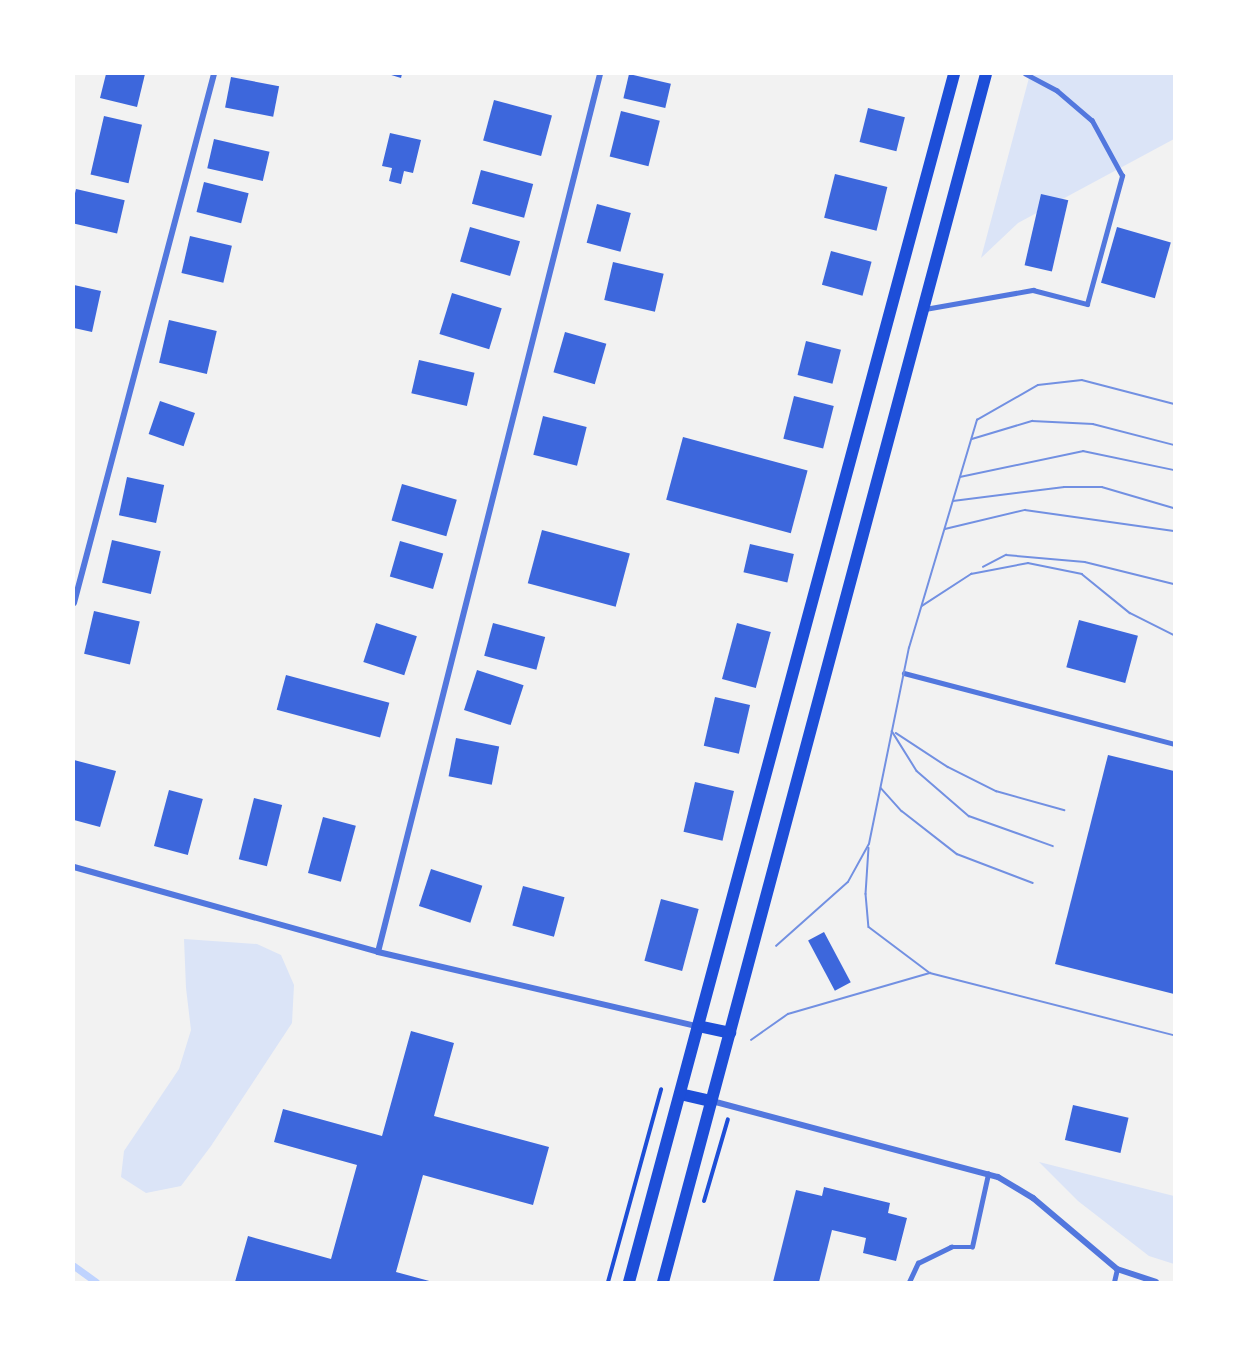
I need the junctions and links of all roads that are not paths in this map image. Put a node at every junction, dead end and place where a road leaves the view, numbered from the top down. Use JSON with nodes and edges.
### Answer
{"nodes":[{"id":1,"x":214,"y":74,"type":"edge"},
{"id":2,"x":600,"y":74,"type":"edge"},
{"id":3,"x":954,"y":74,"type":"edge"},
{"id":4,"x":986,"y":74,"type":"edge"},
{"id":5,"x":1025,"y":74,"type":"edge"},
{"id":6,"x":923,"y":310,"type":"junction"},
{"id":7,"x":74,"y":603,"type":"edge"},
{"id":8,"x":904,"y":673,"type":"dead end"},
{"id":9,"x":1174,"y":744,"type":"edge"},
{"id":10,"x":74,"y":867,"type":"edge"},
{"id":11,"x":378,"y":952,"type":"junction"},
{"id":12,"x":698,"y":1026,"type":"junction"},
{"id":13,"x":730,"y":1033,"type":"junction"},
{"id":14,"x":680,"y":1094,"type":"junction"},
{"id":15,"x":711,"y":1101,"type":"junction"},
{"id":16,"x":988,"y":1174,"type":"junction"},
{"id":17,"x":1117,"y":1269,"type":"junction"},
{"id":18,"x":629,"y":1282,"type":"edge"},
{"id":19,"x":663,"y":1282,"type":"edge"},
{"id":20,"x":909,"y":1282,"type":"edge"},
{"id":21,"x":1114,"y":1282,"type":"edge"},
{"id":22,"x":1156,"y":1282,"type":"edge"}],
"edges":[{"from":1,"to":7,"type":"street"},
{"from":2,"to":11,"type":"street"},
{"from":3,"to":12,"type":"main road"},
{"from":4,"to":6,"type":"main road"},
{"from":5,"to":6,"type":"lane"},
{"from":6,"to":13,"type":"main road"},
{"from":8,"to":9,"type":"lane"},
{"from":10,"to":11,"type":"street"},
{"from":11,"to":12,"type":"street"},
{"from":12,"to":13,"type":"main road"},
{"from":12,"to":14,"type":"main road"},
{"from":13,"to":15,"type":"main road"},
{"from":14,"to":15,"type":"main road"},
{"from":14,"to":18,"type":"main road"},
{"from":15,"to":16,"type":"street"},
{"from":15,"to":19,"type":"main road"},
{"from":16,"to":17,"type":"street"},
{"from":16,"to":20,"type":"lane"},
{"from":17,"to":21,"type":"lane"},
{"from":17,"to":22,"type":"street"}]}
